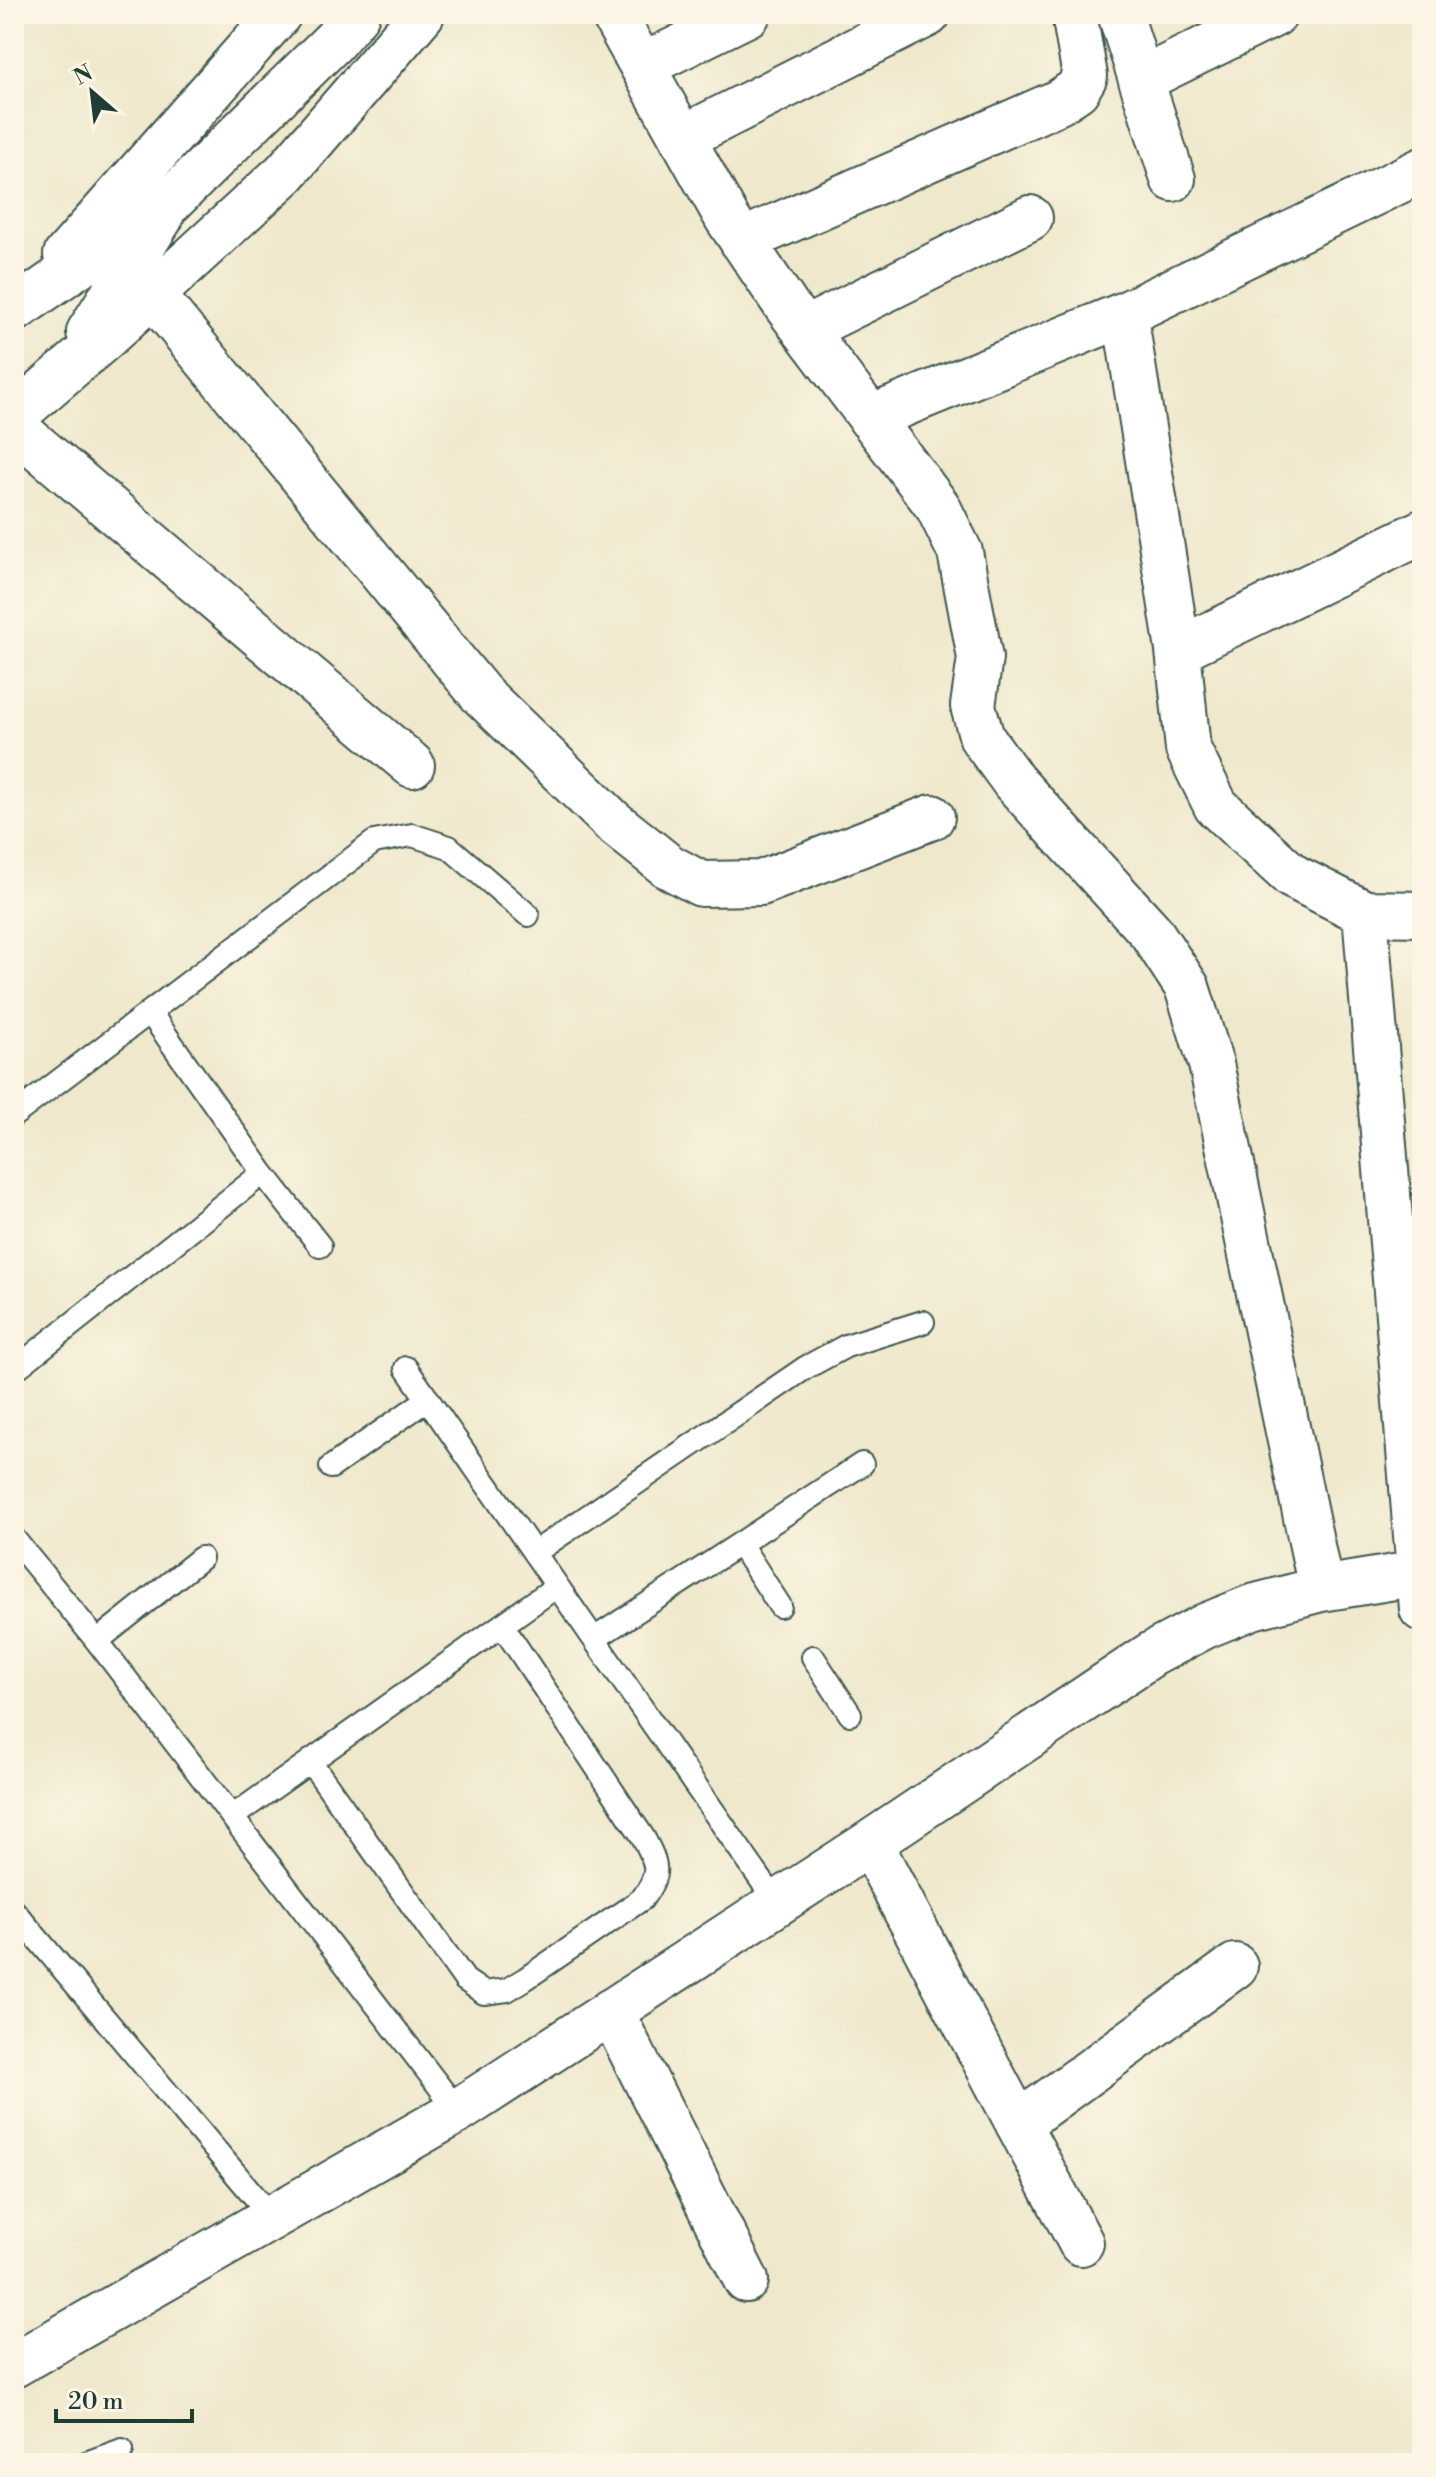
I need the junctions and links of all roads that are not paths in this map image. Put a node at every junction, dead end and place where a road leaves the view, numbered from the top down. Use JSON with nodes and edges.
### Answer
{"nodes":[{"id":1,"x":279,"y":14,"type":"edge"},
{"id":2,"x":422,"y":14,"type":"edge"},
{"id":3,"x":613,"y":14,"type":"edge"},
{"id":4,"x":748,"y":14,"type":"edge"},
{"id":5,"x":928,"y":14,"type":"edge"},
{"id":6,"x":1074,"y":14,"type":"edge"},
{"id":7,"x":1120,"y":14,"type":"edge"},
{"id":8,"x":1275,"y":14,"type":"edge"},
{"id":9,"x":346,"y":27,"type":"edge"},
{"id":10,"x":642,"y":66,"type":"junction"},
{"id":11,"x":1141,"y":80,"type":"junction"},
{"id":12,"x":682,"y":138,"type":"junction"},
{"id":13,"x":1422,"y":170,"type":"edge"},
{"id":14,"x":1173,"y":179,"type":"dead end"},
{"id":15,"x":170,"y":202,"type":"junction"},
{"id":16,"x":1030,"y":218,"type":"dead end"},
{"id":17,"x":742,"y":241,"type":"junction"},
{"id":18,"x":153,"y":295,"type":"junction"},
{"id":19,"x":14,"y":309,"type":"edge"},
{"id":20,"x":1125,"y":314,"type":"junction"},
{"id":21,"x":804,"y":330,"type":"junction"},
{"id":22,"x":63,"y":374,"type":"junction"},
{"id":23,"x":14,"y":416,"type":"edge"},
{"id":24,"x":870,"y":418,"type":"junction"},
{"id":25,"x":14,"y":427,"type":"edge"},
{"id":26,"x":1422,"y":532,"type":"edge"},
{"id":27,"x":1178,"y":650,"type":"junction"},
{"id":28,"x":412,"y":765,"type":"dead end"},
{"id":29,"x":932,"y":817,"type":"dead end"},
{"id":30,"x":1365,"y":913,"type":"junction"},
{"id":31,"x":1422,"y":914,"type":"edge"},
{"id":32,"x":528,"y":915,"type":"dead end"},
{"id":33,"x":151,"y":1014,"type":"junction"},
{"id":34,"x":14,"y":1115,"type":"edge"},
{"id":35,"x":263,"y":1173,"type":"junction"},
{"id":36,"x":320,"y":1246,"type":"dead end"},
{"id":37,"x":1411,"y":1318,"type":"edge"},
{"id":38,"x":923,"y":1322,"type":"dead end"},
{"id":39,"x":406,"y":1368,"type":"dead end"},
{"id":40,"x":14,"y":1370,"type":"edge"},
{"id":41,"x":428,"y":1399,"type":"junction"},
{"id":42,"x":862,"y":1464,"type":"dead end"},
{"id":43,"x":331,"y":1467,"type":"dead end"},
{"id":44,"x":14,"y":1539,"type":"edge"},
{"id":45,"x":740,"y":1544,"type":"junction"},
{"id":46,"x":534,"y":1553,"type":"junction"},
{"id":47,"x":201,"y":1558,"type":"dead end"},
{"id":48,"x":557,"y":1586,"type":"junction"},
{"id":49,"x":1321,"y":1589,"type":"junction"},
{"id":50,"x":1421,"y":1591,"type":"edge"},
{"id":51,"x":780,"y":1606,"type":"dead end"},
{"id":52,"x":502,"y":1625,"type":"junction"},
{"id":53,"x":594,"y":1639,"type":"junction"},
{"id":54,"x":97,"y":1641,"type":"junction"},
{"id":55,"x":813,"y":1657,"type":"dead end"},
{"id":56,"x":850,"y":1714,"type":"dead end"},
{"id":57,"x":310,"y":1761,"type":"junction"},
{"id":58,"x":232,"y":1817,"type":"junction"},
{"id":59,"x":870,"y":1843,"type":"junction"},
{"id":60,"x":777,"y":1903,"type":"junction"},
{"id":61,"x":16,"y":1918,"type":"edge"},
{"id":62,"x":1235,"y":1966,"type":"dead end"},
{"id":63,"x":611,"y":2011,"type":"junction"},
{"id":64,"x":458,"y":2111,"type":"junction"},
{"id":65,"x":1018,"y":2124,"type":"junction"},
{"id":66,"x":272,"y":2217,"type":"junction"},
{"id":67,"x":1081,"y":2243,"type":"dead end"},
{"id":68,"x":746,"y":2280,"type":"dead end"},
{"id":69,"x":14,"y":2365,"type":"edge"},
{"id":70,"x":122,"y":2450,"type":"dead end"},
{"id":71,"x":86,"y":2463,"type":"edge"}],
"edges":[{"from":1,"to":19,"type":"street"},
{"from":2,"to":18,"type":"street"},
{"from":3,"to":10,"type":"street"},
{"from":4,"to":10,"type":"street"},
{"from":5,"to":12,"type":"street"},
{"from":6,"to":17,"type":"street"},
{"from":7,"to":11,"type":"street"},
{"from":8,"to":11,"type":"street"},
{"from":9,"to":15,"type":"street"},
{"from":10,"to":12,"type":"street"},
{"from":11,"to":14,"type":"street"},
{"from":12,"to":17,"type":"street"},
{"from":13,"to":20,"type":"street"},
{"from":15,"to":19,"type":"street"},
{"from":15,"to":22,"type":"street"},
{"from":16,"to":21,"type":"street"},
{"from":17,"to":21,"type":"street"},
{"from":18,"to":22,"type":"street"},
{"from":18,"to":29,"type":"street"},
{"from":20,"to":24,"type":"street"},
{"from":20,"to":27,"type":"street"},
{"from":21,"to":24,"type":"street"},
{"from":22,"to":23,"type":"street"},
{"from":24,"to":49,"type":"street"},
{"from":25,"to":28,"type":"street"},
{"from":26,"to":27,"type":"street"},
{"from":27,"to":30,"type":"street"},
{"from":30,"to":31,"type":"street"},
{"from":30,"to":37,"type":"street"},
{"from":32,"to":33,"type":"lane"},
{"from":33,"to":34,"type":"lane"},
{"from":33,"to":35,"type":"lane"},
{"from":35,"to":36,"type":"lane"},
{"from":35,"to":40,"type":"lane"},
{"from":37,"to":50,"type":"street"},
{"from":38,"to":46,"type":"lane"},
{"from":39,"to":41,"type":"lane"},
{"from":41,"to":43,"type":"lane"},
{"from":41,"to":46,"type":"lane"},
{"from":42,"to":45,"type":"lane"},
{"from":44,"to":54,"type":"lane"},
{"from":45,"to":51,"type":"lane"},
{"from":45,"to":53,"type":"lane"},
{"from":46,"to":48,"type":"lane"},
{"from":47,"to":54,"type":"lane"},
{"from":48,"to":52,"type":"lane"},
{"from":48,"to":53,"type":"lane"},
{"from":49,"to":50,"type":"street"},
{"from":49,"to":59,"type":"street"},
{"from":52,"to":57,"type":"lane"},
{"from":52,"to":57,"type":"lane"},
{"from":53,"to":60,"type":"lane"},
{"from":54,"to":58,"type":"lane"},
{"from":55,"to":56,"type":"lane"},
{"from":57,"to":58,"type":"lane"},
{"from":58,"to":64,"type":"lane"},
{"from":59,"to":60,"type":"street"},
{"from":59,"to":65,"type":"street"},
{"from":60,"to":63,"type":"street"},
{"from":61,"to":66,"type":"lane"},
{"from":62,"to":65,"type":"street"},
{"from":63,"to":64,"type":"street"},
{"from":63,"to":68,"type":"street"},
{"from":64,"to":66,"type":"street"},
{"from":65,"to":67,"type":"street"},
{"from":66,"to":69,"type":"street"},
{"from":70,"to":71,"type":"lane"}]}
